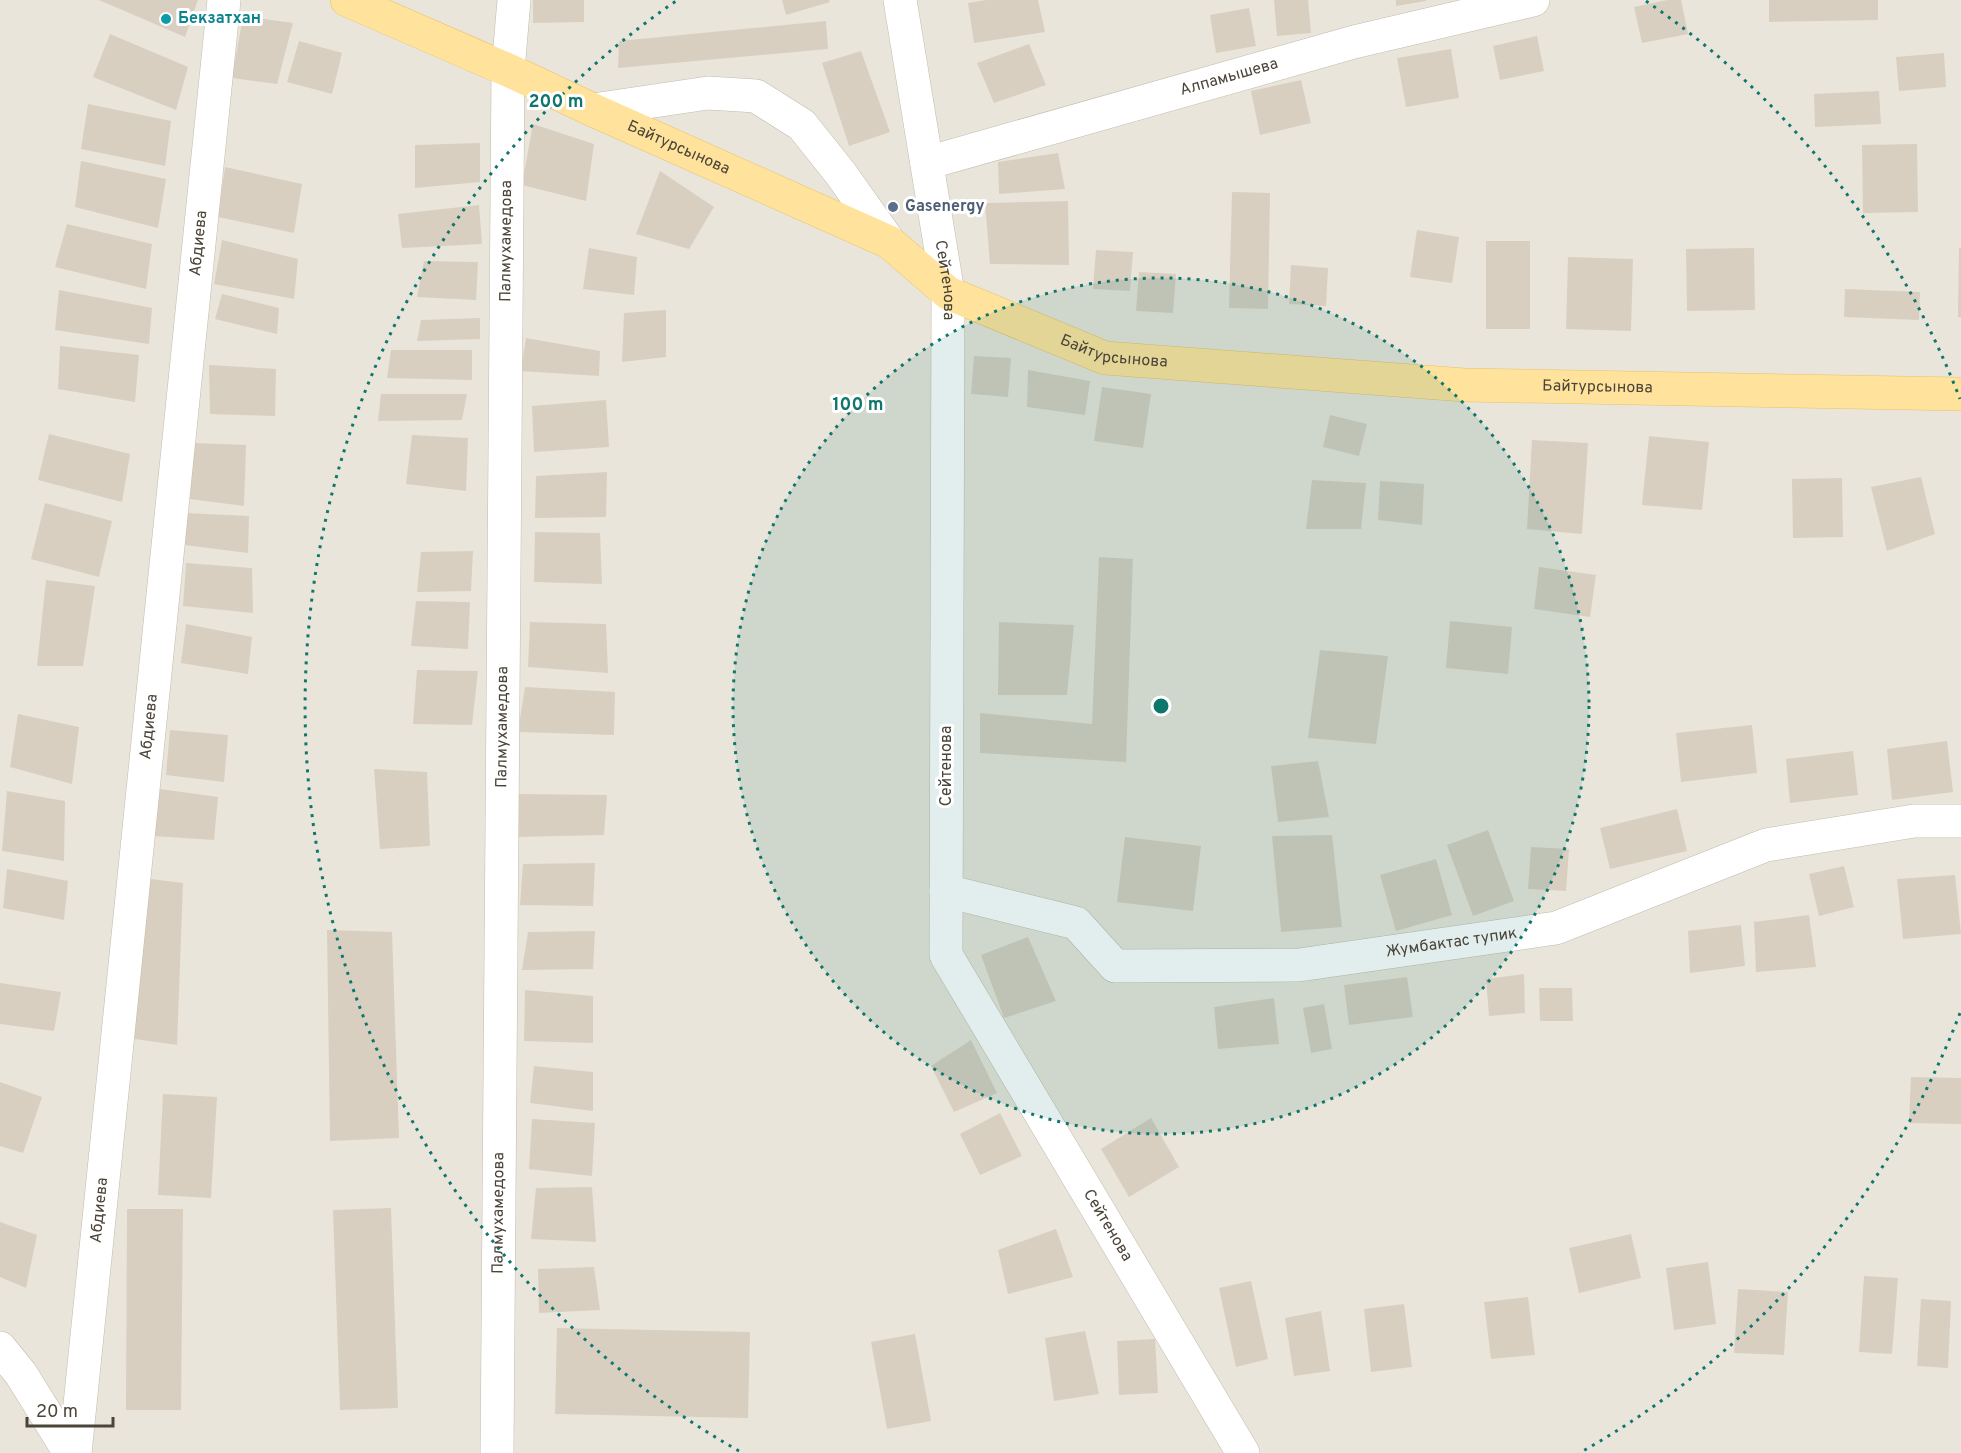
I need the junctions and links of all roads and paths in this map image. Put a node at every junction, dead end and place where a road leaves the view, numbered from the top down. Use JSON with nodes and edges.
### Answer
{"nodes":[{"id":1,"x":224,"y":0,"type":"edge"},
{"id":2,"x":347,"y":0,"type":"edge"},
{"id":3,"x":514,"y":0,"type":"edge"},
{"id":4,"x":900,"y":0,"type":"edge"},
{"id":5,"x":1533,"y":0,"type":"edge"},
{"id":6,"x":508,"y":70,"type":"junction"},
{"id":7,"x":593,"y":111,"type":"junction"},
{"id":8,"x":927,"y":163,"type":"junction"},
{"id":9,"x":889,"y":242,"type":"junction"},
{"id":10,"x":948,"y":293,"type":"junction"},
{"id":11,"x":1961,"y":394,"type":"edge"},
{"id":12,"x":1961,"y":821,"type":"edge"},
{"id":13,"x":946,"y":891,"type":"junction"},
{"id":14,"x":0,"y":1348,"type":"edge"},
{"id":15,"x":70,"y":1453,"type":"edge"},
{"id":16,"x":75,"y":1453,"type":"edge"},
{"id":17,"x":497,"y":1453,"type":"edge"},
{"id":18,"x":1243,"y":1453,"type":"edge"}],
"edges":[{"from":1,"to":16,"type":"street","name":"Абдиева"},
{"from":2,"to":6,"type":"main road","name":"Байтурсынова"},
{"from":3,"to":6,"type":"street","name":"Палмухамедова"},
{"from":4,"to":8,"type":"street","name":"Сейтенова"},
{"from":5,"to":8,"type":"street","name":"Алпамышева"},
{"from":6,"to":7,"type":"main road","name":"Байтурсынова"},
{"from":6,"to":17,"type":"street","name":"Палмухамедова"},
{"from":7,"to":9,"type":"main road","name":"Байтурсынова"},
{"from":7,"to":9,"type":"street"},
{"from":8,"to":10,"type":"street","name":"Сейтенова"},
{"from":9,"to":10,"type":"main road","name":"Байтурсынова"},
{"from":10,"to":11,"type":"main road","name":"Байтурсынова"},
{"from":10,"to":13,"type":"street","name":"Сейтенова"},
{"from":12,"to":13,"type":"street","name":"Жумбактас тупик"},
{"from":13,"to":18,"type":"street","name":"Сейтенова"},
{"from":14,"to":15,"type":"street"}]}
